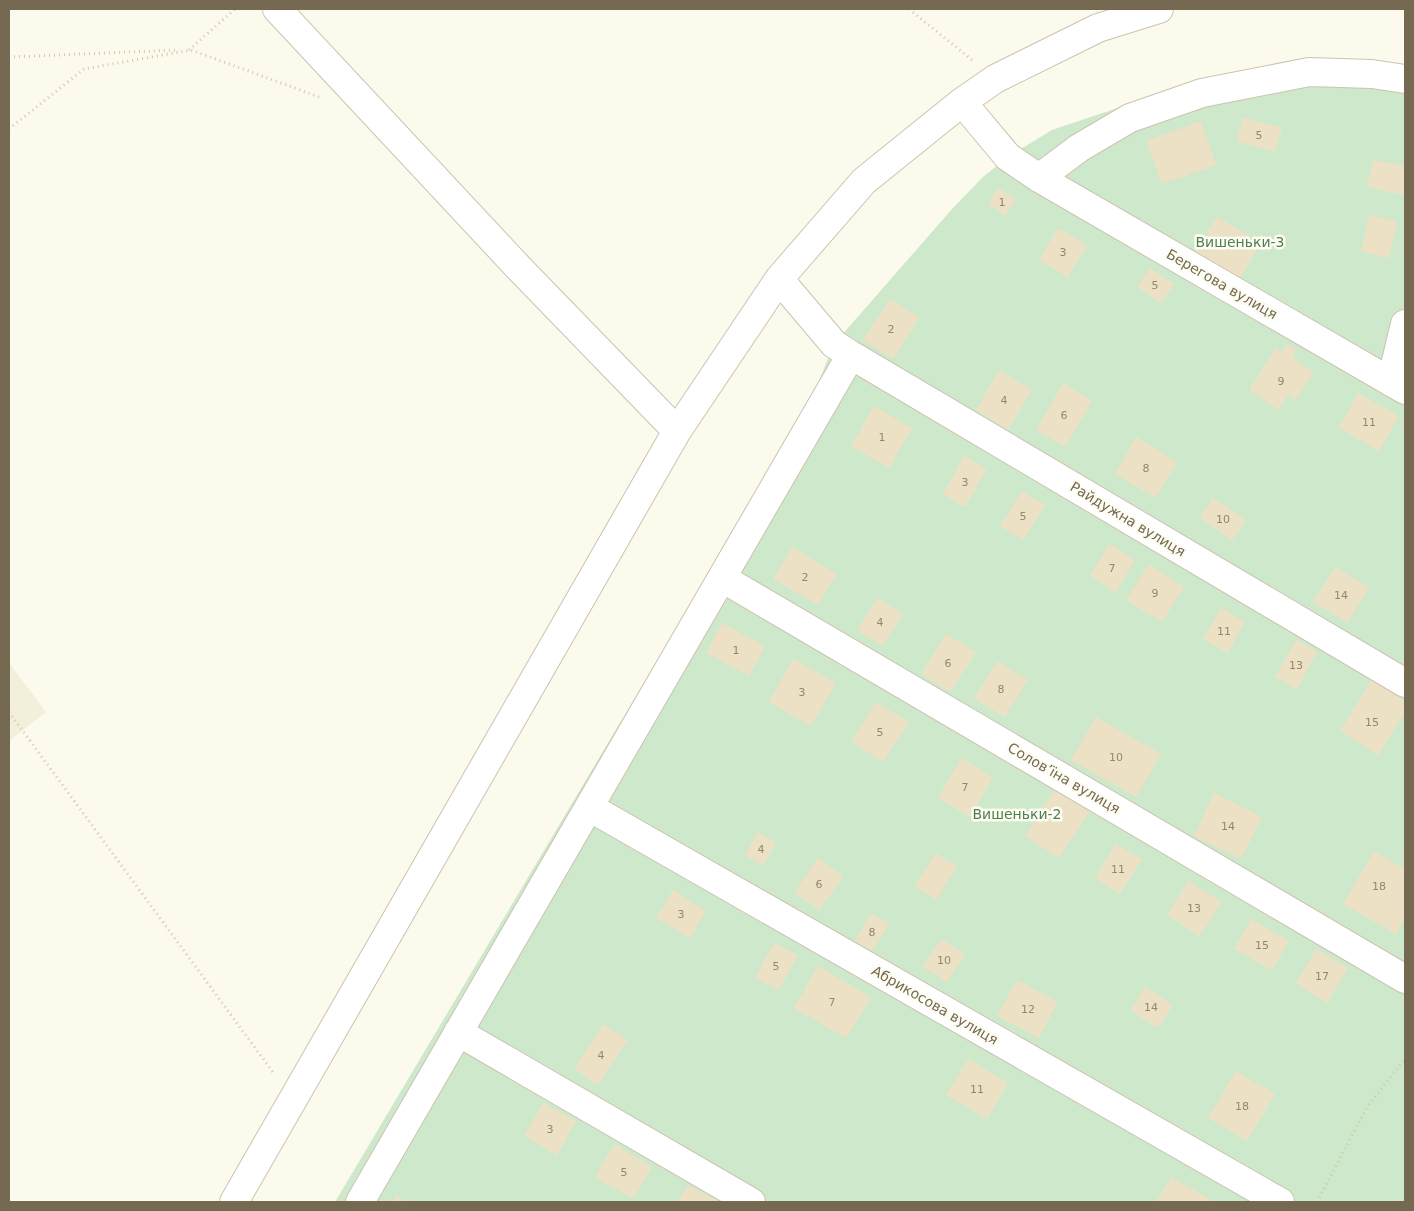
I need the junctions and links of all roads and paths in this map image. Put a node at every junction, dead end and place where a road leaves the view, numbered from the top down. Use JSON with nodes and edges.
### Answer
{"nodes":[{"id":1,"x":235,"y":9,"type":"edge"},
{"id":2,"x":277,"y":9,"type":"edge"},
{"id":3,"x":908,"y":9,"type":"edge"},
{"id":4,"x":1159,"y":9,"type":"edge"},
{"id":5,"x":191,"y":50,"type":"junction"},
{"id":6,"x":9,"y":57,"type":"edge"},
{"id":7,"x":995,"y":79,"type":"junction"},
{"id":8,"x":1405,"y":79,"type":"edge"},
{"id":9,"x":329,"y":101,"type":"dead end"},
{"id":10,"x":962,"y":102,"type":"junction"},
{"id":11,"x":9,"y":129,"type":"edge"},
{"id":12,"x":1039,"y":178,"type":"junction"},
{"id":13,"x":780,"y":279,"type":"junction"},
{"id":14,"x":1405,"y":324,"type":"edge"},
{"id":15,"x":851,"y":356,"type":"junction"},
{"id":16,"x":1398,"y":386,"type":"edge"},
{"id":17,"x":677,"y":431,"type":"junction"},
{"id":18,"x":722,"y":578,"type":"junction"},
{"id":19,"x":1405,"y":683,"type":"edge"},
{"id":20,"x":9,"y":712,"type":"edge"},
{"id":21,"x":589,"y":807,"type":"junction"},
{"id":22,"x":1405,"y":979,"type":"edge"},
{"id":23,"x":458,"y":1032,"type":"junction"},
{"id":24,"x":1405,"y":1059,"type":"edge"},
{"id":25,"x":293,"y":1100,"type":"junction"},
{"id":26,"x":234,"y":1202,"type":"edge"},
{"id":27,"x":360,"y":1202,"type":"edge"},
{"id":28,"x":751,"y":1202,"type":"edge"},
{"id":29,"x":1280,"y":1202,"type":"edge"},
{"id":30,"x":1317,"y":1202,"type":"edge"}],
"edges":[{"from":1,"to":5,"type":"path"},
{"from":2,"to":17,"type":"street"},
{"from":3,"to":7,"type":"path"},
{"from":4,"to":7,"type":"street"},
{"from":5,"to":6,"type":"path"},
{"from":5,"to":9,"type":"path"},
{"from":5,"to":11,"type":"path"},
{"from":7,"to":10,"type":"street"},
{"from":8,"to":12,"type":"street"},
{"from":10,"to":12,"type":"street","name":"Берегова вулиця"},
{"from":10,"to":13,"type":"street"},
{"from":12,"to":16,"type":"street","name":"Берегова вулиця"},
{"from":13,"to":15,"type":"street","name":"Райдужна вулиця"},
{"from":13,"to":17,"type":"street"},
{"from":14,"to":16,"type":"street"},
{"from":15,"to":18,"type":"street"},
{"from":15,"to":19,"type":"street","name":"Райдужна вулиця"},
{"from":17,"to":25,"type":"street"},
{"from":18,"to":21,"type":"street"},
{"from":18,"to":22,"type":"street","name":"Соловʼїна вулиця"},
{"from":20,"to":25,"type":"path"},
{"from":21,"to":23,"type":"street"},
{"from":21,"to":29,"type":"street","name":"Абрикосова вулиця"},
{"from":23,"to":27,"type":"street"},
{"from":23,"to":28,"type":"street"},
{"from":24,"to":30,"type":"path"},
{"from":25,"to":26,"type":"street"}]}
